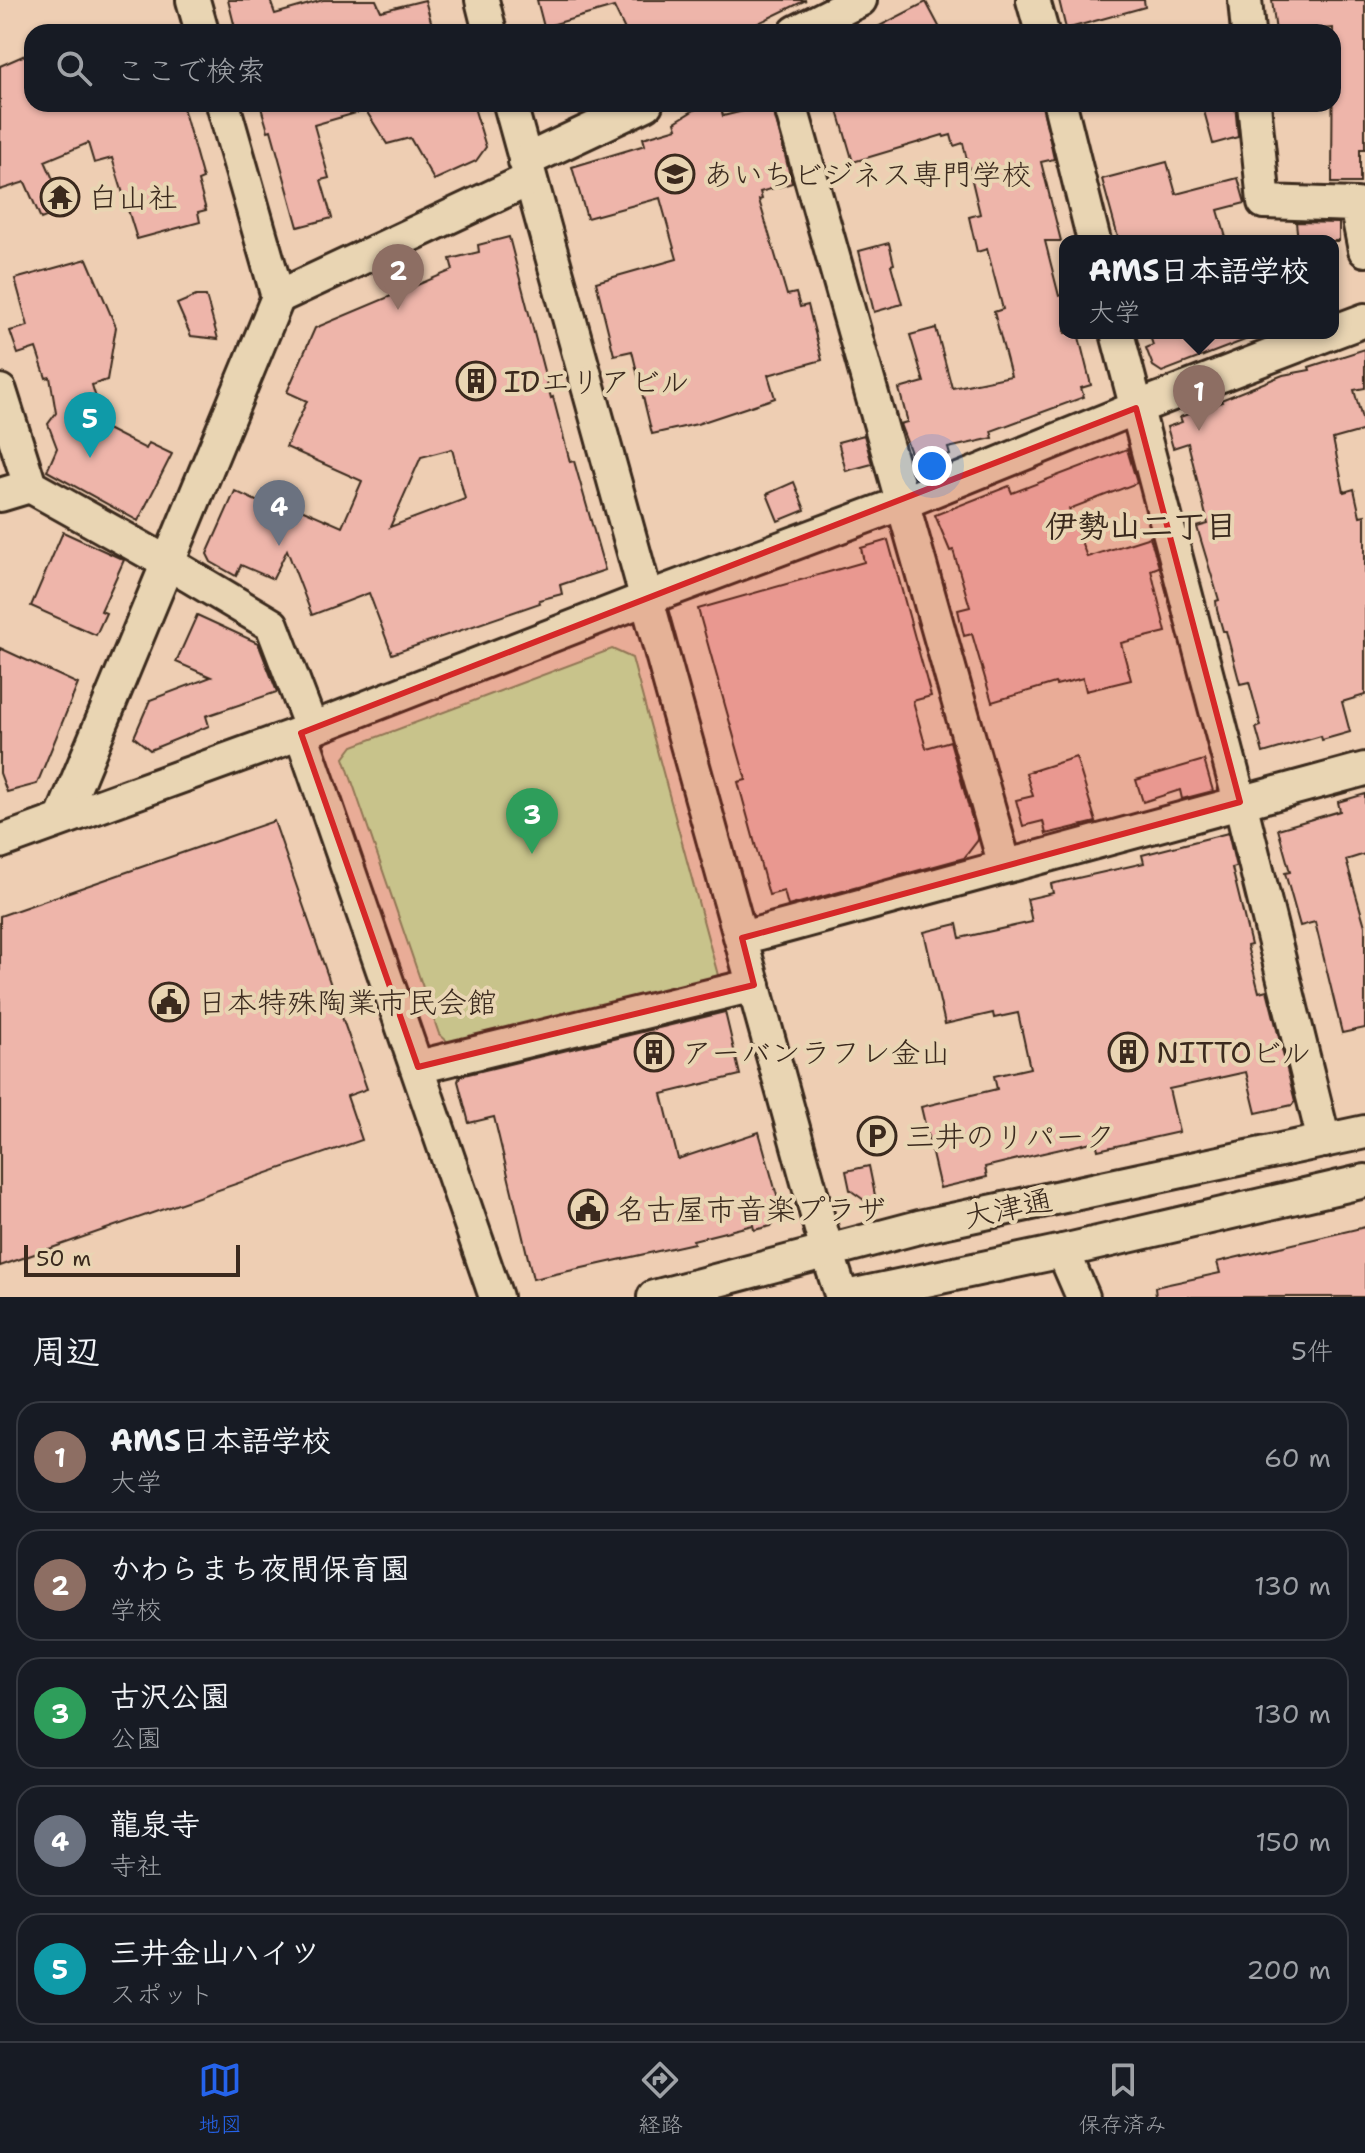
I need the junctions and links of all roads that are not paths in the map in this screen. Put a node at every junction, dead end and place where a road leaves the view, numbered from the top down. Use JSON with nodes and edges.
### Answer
{"nodes":[{"id":1,"x":193,"y":0,"type":"edge"},
{"id":2,"x":482,"y":0,"type":"edge"},
{"id":3,"x":860,"y":0,"type":"edge"},
{"id":4,"x":1033,"y":0,"type":"edge"},
{"id":5,"x":1245,"y":0,"type":"edge"},
{"id":6,"x":200,"y":24,"type":"edge"},
{"id":7,"x":488,"y":24,"type":"edge"},
{"id":8,"x":812,"y":24,"type":"edge"},
{"id":9,"x":1040,"y":24,"type":"edge"},
{"id":10,"x":1247,"y":24,"type":"edge"},
{"id":11,"x":225,"y":112,"type":"edge"},
{"id":12,"x":512,"y":112,"type":"edge"},
{"id":13,"x":632,"y":112,"type":"edge"},
{"id":14,"x":792,"y":112,"type":"edge"},
{"id":15,"x":1062,"y":112,"type":"edge"},
{"id":16,"x":1255,"y":112,"type":"edge"},
{"id":17,"x":528,"y":170,"type":"junction"},
{"id":18,"x":1361,"y":205,"type":"edge"},
{"id":19,"x":1093,"y":235,"type":"edge"},
{"id":20,"x":1365,"y":250,"type":"edge"},
{"id":21,"x":278,"y":297,"type":"junction"},
{"id":22,"x":1365,"y":320,"type":"edge"},
{"id":23,"x":1339,"y":329,"type":"edge"},
{"id":24,"x":1119,"y":339,"type":"edge"},
{"id":25,"x":1314,"y":339,"type":"edge"},
{"id":26,"x":0,"y":391,"type":"edge"},
{"id":27,"x":1136,"y":408,"type":"junction"},
{"id":28,"x":15,"y":490,"type":"edge"},
{"id":29,"x":902,"y":503,"type":"junction"},
{"id":30,"x":168,"y":563,"type":"junction"},
{"id":31,"x":645,"y":599,"type":"junction"},
{"id":32,"x":307,"y":732,"type":"junction"},
{"id":33,"x":1365,"y":769,"type":"edge"},
{"id":34,"x":1240,"y":802,"type":"junction"},
{"id":35,"x":62,"y":818,"type":"junction"},
{"id":36,"x":0,"y":842,"type":"edge"},
{"id":37,"x":1005,"y":866,"type":"junction"},
{"id":38,"x":742,"y":938,"type":"junction"},
{"id":39,"x":754,"y":985,"type":"junction"},
{"id":40,"x":418,"y":1067,"type":"junction"},
{"id":41,"x":1365,"y":1132,"type":"edge"},
{"id":42,"x":1324,"y":1141,"type":"junction"},
{"id":43,"x":1365,"y":1181,"type":"edge"},
{"id":44,"x":827,"y":1251,"type":"junction"},
{"id":45,"x":1063,"y":1251,"type":"junction"},
{"id":46,"x":496,"y":1297,"type":"edge"},
{"id":47,"x":654,"y":1297,"type":"edge"},
{"id":48,"x":844,"y":1297,"type":"edge"},
{"id":49,"x":1083,"y":1297,"type":"edge"}],
"edges":[{"from":1,"to":6,"type":"street"},
{"from":2,"to":7,"type":"street"},
{"from":3,"to":8,"type":"street"},
{"from":4,"to":9,"type":"street"},
{"from":5,"to":10,"type":"street"},
{"from":11,"to":21,"type":"street"},
{"from":12,"to":17,"type":"street"},
{"from":13,"to":17,"type":"street"},
{"from":14,"to":29,"type":"street"},
{"from":15,"to":19,"type":"street"},
{"from":16,"to":18,"type":"street"},
{"from":17,"to":21,"type":"street"},
{"from":17,"to":31,"type":"street"},
{"from":18,"to":20,"type":"street"},
{"from":21,"to":30,"type":"street"},
{"from":22,"to":23,"type":"street"},
{"from":24,"to":27,"type":"street"},
{"from":25,"to":27,"type":"street"},
{"from":26,"to":28,"type":"street"},
{"from":27,"to":29,"type":"street"},
{"from":27,"to":34,"type":"street"},
{"from":28,"to":30,"type":"street"},
{"from":29,"to":31,"type":"street"},
{"from":29,"to":37,"type":"street"},
{"from":30,"to":32,"type":"street"},
{"from":30,"to":35,"type":"street"},
{"from":31,"to":32,"type":"street"},
{"from":31,"to":38,"type":"street"},
{"from":32,"to":35,"type":"street"},
{"from":32,"to":40,"type":"street"},
{"from":33,"to":34,"type":"street"},
{"from":34,"to":37,"type":"street"},
{"from":34,"to":42,"type":"street"},
{"from":35,"to":36,"type":"street"},
{"from":37,"to":38,"type":"street"},
{"from":38,"to":39,"type":"street"},
{"from":39,"to":40,"type":"street"},
{"from":39,"to":44,"type":"street"},
{"from":40,"to":46,"type":"street"},
{"from":41,"to":42,"type":"street","name":"大津通"},
{"from":42,"to":44,"type":"street","name":"大津通"},
{"from":43,"to":45,"type":"street","name":"大津通"},
{"from":44,"to":47,"type":"street","name":"大津通"},
{"from":44,"to":48,"type":"street"},
{"from":45,"to":48,"type":"street","name":"大津通"},
{"from":45,"to":49,"type":"street"}]}
